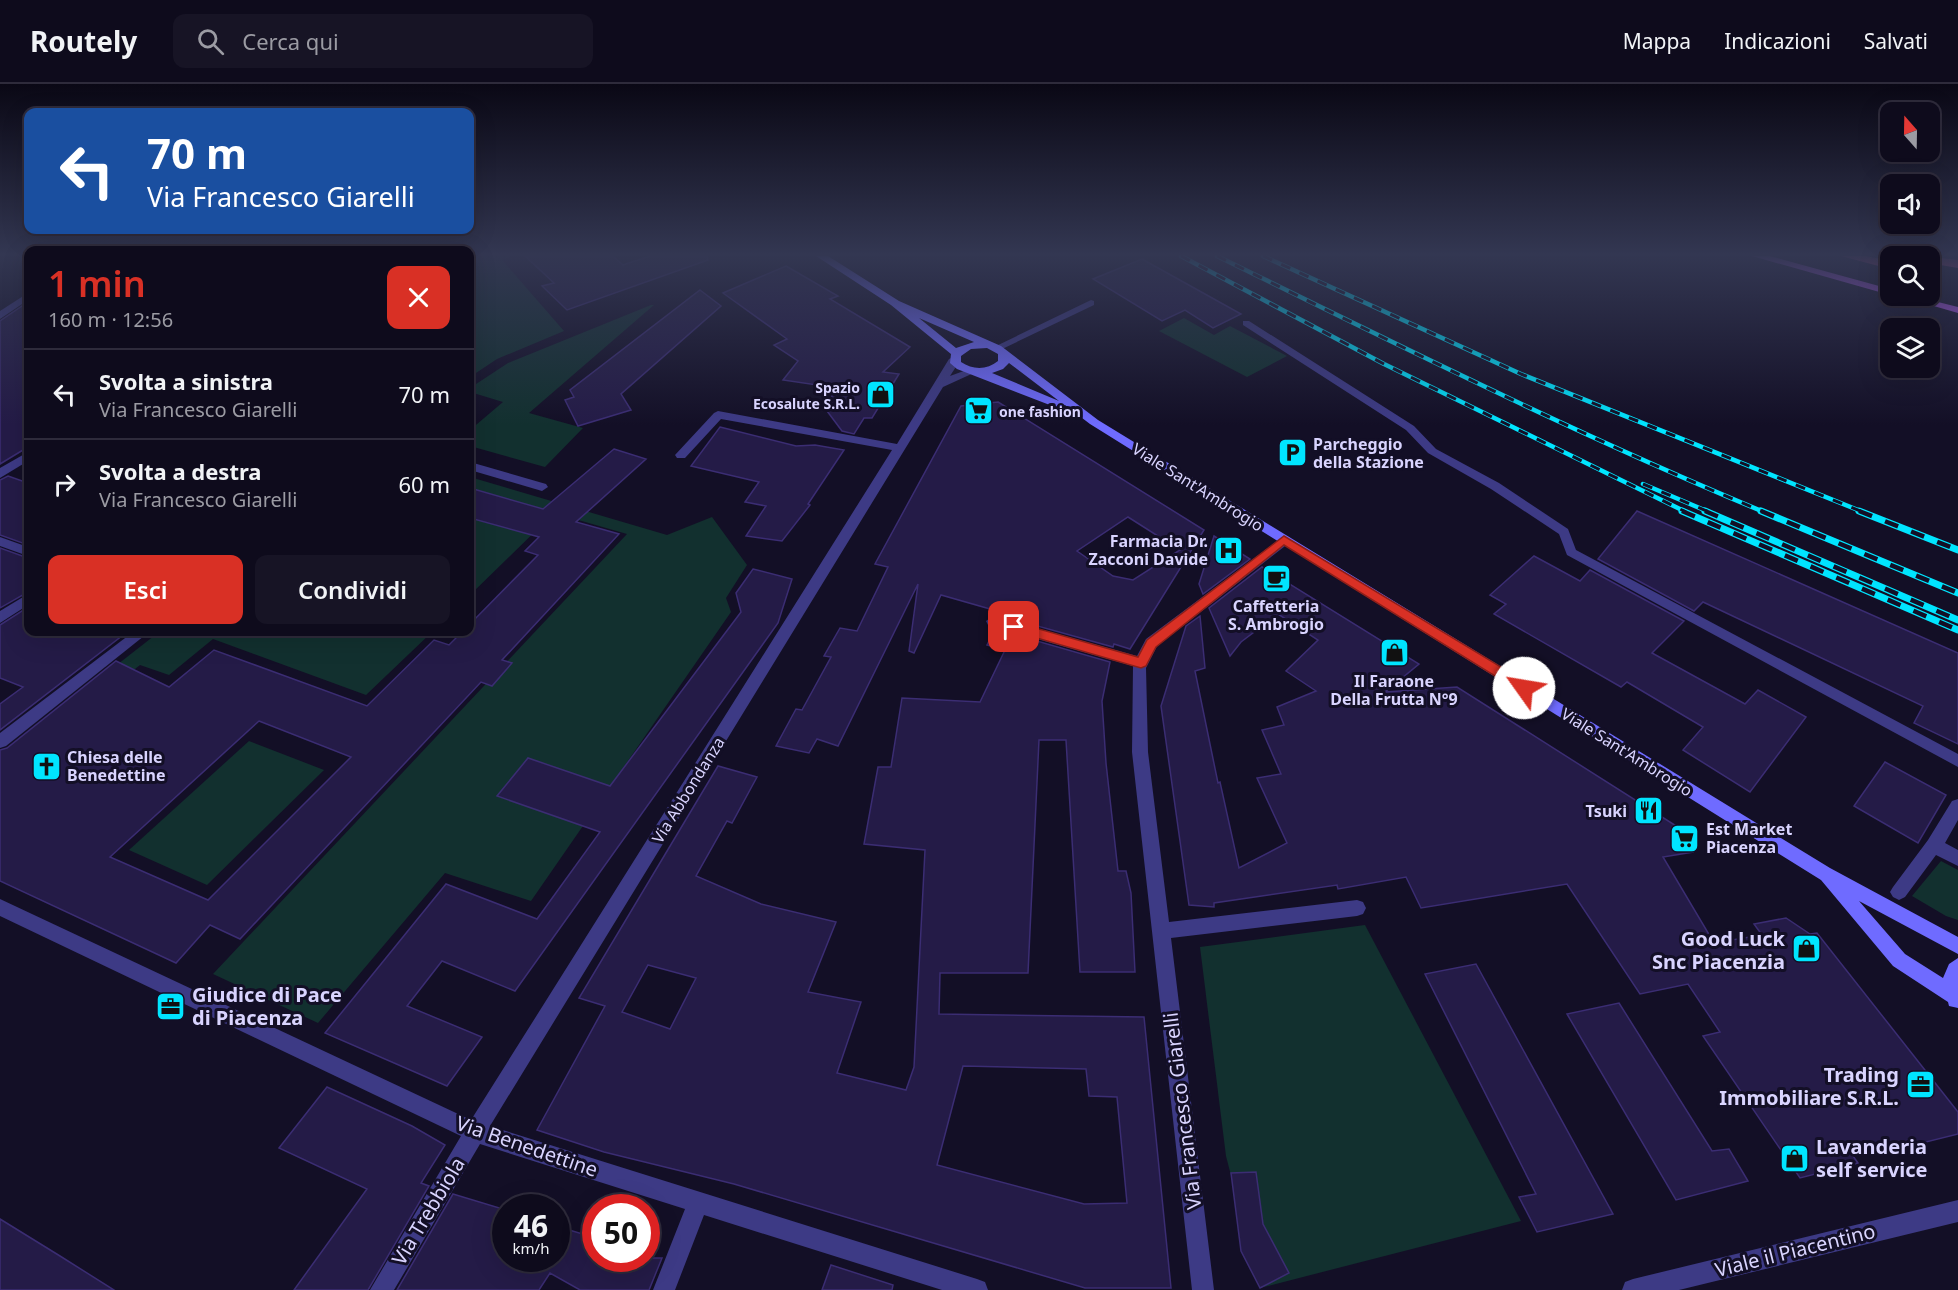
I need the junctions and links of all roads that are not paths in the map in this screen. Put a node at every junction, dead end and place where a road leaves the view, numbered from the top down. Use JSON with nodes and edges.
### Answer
{"nodes":[{"id":1,"x":906,"y":312,"type":"edge"},
{"id":2,"x":915,"y":312,"type":"edge"},
{"id":3,"x":1072,"y":312,"type":"edge"},
{"id":4,"x":1246,"y":323,"type":"dead end"},
{"id":5,"x":996,"y":349,"type":"junction"},
{"id":6,"x":955,"y":356,"type":"junction"},
{"id":7,"x":976,"y":372,"type":"junction"},
{"id":8,"x":939,"y":385,"type":"junction"},
{"id":9,"x":1094,"y":422,"type":"junction"},
{"id":10,"x":901,"y":448,"type":"junction"},
{"id":11,"x":681,"y":455,"type":"dead end"},
{"id":12,"x":24,"y":459,"type":"edge"},
{"id":13,"x":474,"y":467,"type":"edge"},
{"id":14,"x":0,"y":474,"type":"edge"},
{"id":15,"x":542,"y":487,"type":"dead end"},
{"id":16,"x":1284,"y":540,"type":"junction"},
{"id":17,"x":0,"y":541,"type":"edge"},
{"id":18,"x":24,"y":550,"type":"edge"},
{"id":19,"x":24,"y":602,"type":"edge"},
{"id":20,"x":0,"y":618,"type":"edge"},
{"id":21,"x":993,"y":621,"type":"dead end"},
{"id":22,"x":137,"y":636,"type":"edge"},
{"id":23,"x":1141,"y":663,"type":"junction"},
{"id":24,"x":0,"y":742,"type":"edge"},
{"id":25,"x":1958,"y":761,"type":"edge"},
{"id":26,"x":1958,"y":806,"type":"edge"},
{"id":27,"x":1934,"y":845,"type":"junction"},
{"id":28,"x":1958,"y":859,"type":"edge"},
{"id":29,"x":1824,"y":873,"type":"junction"},
{"id":30,"x":1899,"y":892,"type":"dead end"},
{"id":31,"x":0,"y":907,"type":"edge"},
{"id":32,"x":1357,"y":908,"type":"dead end"},
{"id":33,"x":1161,"y":931,"type":"junction"},
{"id":34,"x":1958,"y":946,"type":"edge"},
{"id":35,"x":1958,"y":967,"type":"edge"},
{"id":36,"x":1956,"y":1000,"type":"edge"},
{"id":37,"x":475,"y":1132,"type":"junction"},
{"id":38,"x":698,"y":1202,"type":"junction"},
{"id":39,"x":1958,"y":1210,"type":"edge"},
{"id":40,"x":381,"y":1290,"type":"edge"},
{"id":41,"x":664,"y":1290,"type":"edge"},
{"id":42,"x":976,"y":1290,"type":"edge"},
{"id":43,"x":1203,"y":1290,"type":"edge"},
{"id":44,"x":1633,"y":1290,"type":"edge"}],
"edges":[{"from":1,"to":6,"type":"main road","name":"Viale Sant'Ambrogio"},
{"from":2,"to":5,"type":"main road","name":"Viale Sant'Ambrogio"},
{"from":3,"to":5,"type":"lane"},
{"from":4,"to":25,"type":"lane"},
{"from":5,"to":6,"type":"main road"},
{"from":5,"to":7,"type":"main road"},
{"from":5,"to":9,"type":"main road","name":"Viale Sant'Ambrogio"},
{"from":6,"to":7,"type":"main road","name":"Viale Sant'Ambrogio"},
{"from":6,"to":8,"type":"street","name":"Via Abbondanza"},
{"from":7,"to":8,"type":"street"},
{"from":7,"to":9,"type":"main road","name":"Viale Sant'Ambrogio"},
{"from":8,"to":10,"type":"street","name":"Via Abbondanza"},
{"from":9,"to":16,"type":"main road","name":"Viale Sant'Ambrogio"},
{"from":10,"to":11,"type":"street"},
{"from":10,"to":37,"type":"street","name":"Via Abbondanza"},
{"from":12,"to":14,"type":"street"},
{"from":13,"to":15,"type":"street"},
{"from":16,"to":23,"type":"street"},
{"from":16,"to":29,"type":"main road","name":"Viale Sant'Ambrogio"},
{"from":17,"to":18,"type":"street"},
{"from":19,"to":20,"type":"street"},
{"from":21,"to":23,"type":"street"},
{"from":22,"to":24,"type":"street"},
{"from":23,"to":33,"type":"street","name":"Via Francesco Giarelli"},
{"from":26,"to":27,"type":"street"},
{"from":27,"to":28,"type":"street"},
{"from":27,"to":30,"type":"street"},
{"from":29,"to":34,"type":"main road","name":"Viale Sant'Ambrogio"},
{"from":29,"to":36,"type":"main road","name":"Viale Sant'Ambrogio"},
{"from":31,"to":37,"type":"street","name":"Via Benedettine"},
{"from":32,"to":33,"type":"street"},
{"from":33,"to":43,"type":"street","name":"Via Francesco Giarelli"},
{"from":35,"to":36,"type":"main road"},
{"from":37,"to":38,"type":"street","name":"Via Benedettine"},
{"from":37,"to":40,"type":"street","name":"Via Trebbiola"},
{"from":38,"to":41,"type":"street"},
{"from":38,"to":42,"type":"street","name":"Via Benedettine"},
{"from":39,"to":44,"type":"street","name":"Viale il Piacentino"}]}
